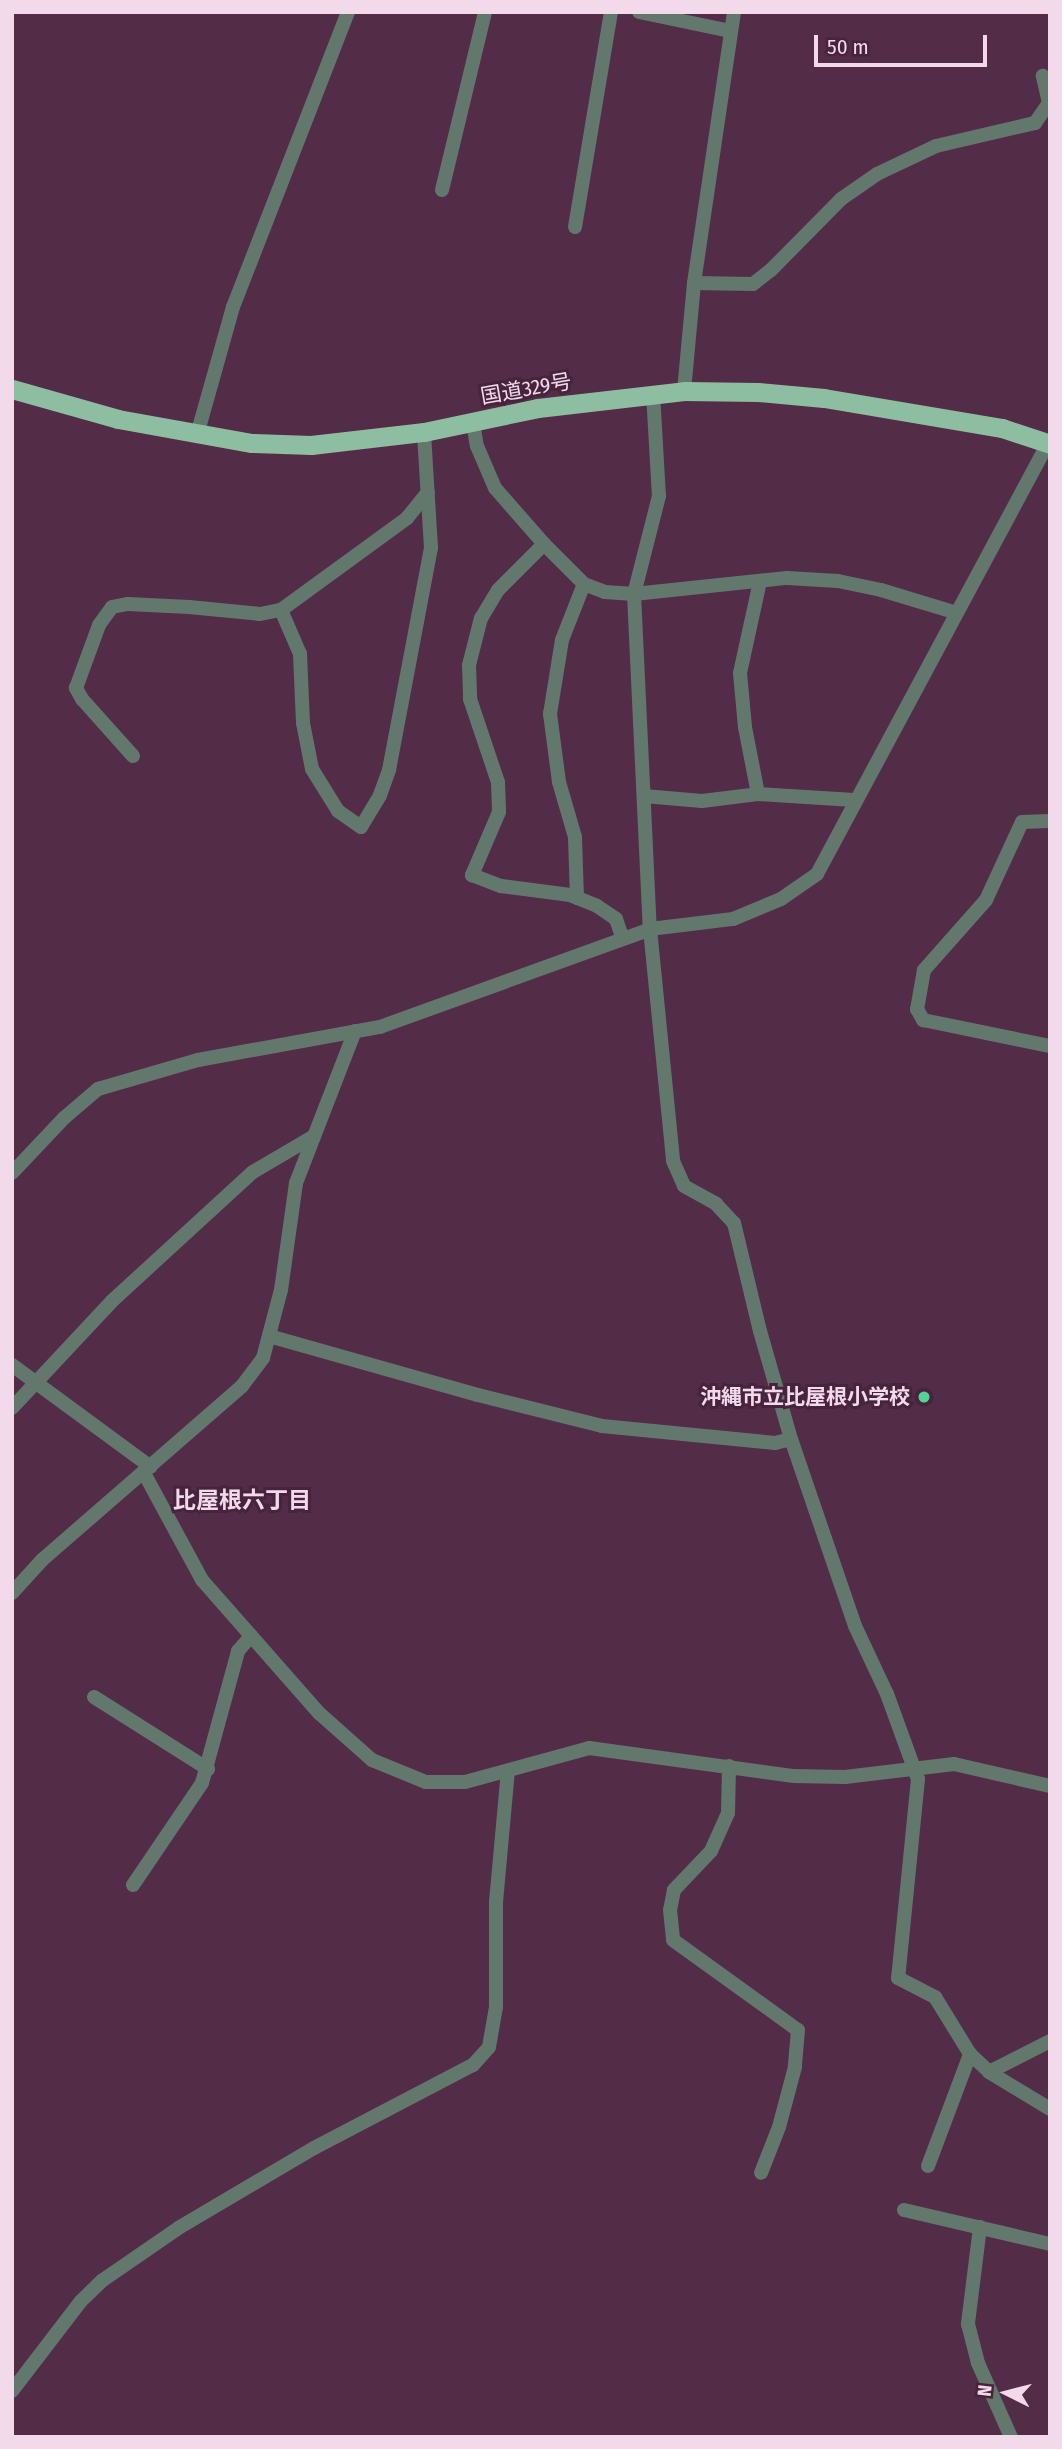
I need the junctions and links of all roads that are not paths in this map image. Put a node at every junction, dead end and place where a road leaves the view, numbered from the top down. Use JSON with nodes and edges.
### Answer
{"nodes":[{"id":1,"x":348,"y":12,"type":"edge"},
{"id":2,"x":485,"y":12,"type":"edge"},
{"id":3,"x":611,"y":12,"type":"edge"},
{"id":4,"x":639,"y":12,"type":"edge"},
{"id":5,"x":734,"y":12,"type":"edge"},
{"id":6,"x":730,"y":31,"type":"junction"},
{"id":7,"x":1043,"y":76,"type":"dead end"},
{"id":8,"x":442,"y":190,"type":"dead end"},
{"id":9,"x":575,"y":227,"type":"dead end"},
{"id":10,"x":694,"y":283,"type":"junction"},
{"id":11,"x":12,"y":390,"type":"edge"},
{"id":12,"x":684,"y":391,"type":"junction"},
{"id":13,"x":653,"y":393,"type":"junction"},
{"id":14,"x":473,"y":422,"type":"junction"},
{"id":15,"x":424,"y":432,"type":"junction"},
{"id":16,"x":197,"y":435,"type":"junction"},
{"id":17,"x":1049,"y":444,"type":"edge"},
{"id":18,"x":428,"y":492,"type":"junction"},
{"id":19,"x":544,"y":544,"type":"junction"},
{"id":20,"x":760,"y":581,"type":"junction"},
{"id":21,"x":584,"y":584,"type":"junction"},
{"id":22,"x":634,"y":594,"type":"junction"},
{"id":23,"x":281,"y":610,"type":"junction"},
{"id":24,"x":957,"y":613,"type":"junction"},
{"id":25,"x":133,"y":756,"type":"dead end"},
{"id":26,"x":758,"y":794,"type":"junction"},
{"id":27,"x":644,"y":796,"type":"junction"},
{"id":28,"x":854,"y":800,"type":"junction"},
{"id":29,"x":1050,"y":821,"type":"edge"},
{"id":30,"x":577,"y":898,"type":"junction"},
{"id":31,"x":650,"y":929,"type":"junction"},
{"id":32,"x":623,"y":939,"type":"junction"},
{"id":33,"x":355,"y":1031,"type":"junction"},
{"id":34,"x":1050,"y":1046,"type":"edge"},
{"id":35,"x":314,"y":1136,"type":"junction"},
{"id":36,"x":12,"y":1173,"type":"edge"},
{"id":37,"x":269,"y":1336,"type":"junction"},
{"id":38,"x":12,"y":1366,"type":"edge"},
{"id":39,"x":35,"y":1385,"type":"junction"},
{"id":40,"x":12,"y":1408,"type":"edge"},
{"id":41,"x":791,"y":1439,"type":"junction"},
{"id":42,"x":148,"y":1470,"type":"junction"},
{"id":43,"x":12,"y":1594,"type":"edge"},
{"id":44,"x":251,"y":1636,"type":"junction"},
{"id":45,"x":94,"y":1697,"type":"dead end"},
{"id":46,"x":729,"y":1766,"type":"junction"},
{"id":47,"x":912,"y":1768,"type":"junction"},
{"id":48,"x":208,"y":1769,"type":"junction"},
{"id":49,"x":508,"y":1772,"type":"junction"},
{"id":50,"x":1050,"y":1786,"type":"edge"},
{"id":51,"x":133,"y":1885,"type":"dead end"},
{"id":52,"x":1050,"y":2041,"type":"edge"},
{"id":53,"x":970,"y":2054,"type":"junction"},
{"id":54,"x":989,"y":2072,"type":"junction"},
{"id":55,"x":1050,"y":2109,"type":"edge"},
{"id":56,"x":928,"y":2166,"type":"dead end"},
{"id":57,"x":761,"y":2173,"type":"dead end"},
{"id":58,"x":904,"y":2210,"type":"dead end"},
{"id":59,"x":980,"y":2227,"type":"junction"},
{"id":60,"x":1050,"y":2244,"type":"edge"},
{"id":61,"x":12,"y":2391,"type":"edge"},
{"id":62,"x":1012,"y":2437,"type":"edge"}],
"edges":[{"from":1,"to":16,"type":"street"},
{"from":2,"to":8,"type":"street"},
{"from":3,"to":9,"type":"street"},
{"from":4,"to":6,"type":"street"},
{"from":5,"to":6,"type":"street"},
{"from":6,"to":10,"type":"street"},
{"from":7,"to":10,"type":"street"},
{"from":10,"to":12,"type":"street"},
{"from":11,"to":16,"type":"highway","name":"国道329号"},
{"from":12,"to":13,"type":"highway","name":"国道329号"},
{"from":12,"to":17,"type":"highway","name":"国道329号"},
{"from":13,"to":14,"type":"highway","name":"国道329号"},
{"from":13,"to":22,"type":"street"},
{"from":14,"to":15,"type":"highway","name":"国道329号"},
{"from":14,"to":19,"type":"street"},
{"from":15,"to":16,"type":"highway","name":"国道329号"},
{"from":15,"to":18,"type":"street"},
{"from":17,"to":24,"type":"street"},
{"from":18,"to":23,"type":"street"},
{"from":18,"to":23,"type":"street"},
{"from":19,"to":21,"type":"street"},
{"from":19,"to":30,"type":"street"},
{"from":20,"to":22,"type":"street"},
{"from":20,"to":24,"type":"street"},
{"from":20,"to":26,"type":"street"},
{"from":21,"to":22,"type":"street"},
{"from":21,"to":30,"type":"street"},
{"from":22,"to":27,"type":"street"},
{"from":23,"to":25,"type":"street"},
{"from":24,"to":28,"type":"street"},
{"from":26,"to":27,"type":"street"},
{"from":26,"to":28,"type":"street"},
{"from":27,"to":31,"type":"street"},
{"from":28,"to":31,"type":"street"},
{"from":29,"to":34,"type":"street"},
{"from":30,"to":32,"type":"street"},
{"from":31,"to":32,"type":"street"},
{"from":31,"to":41,"type":"street"},
{"from":32,"to":33,"type":"street"},
{"from":33,"to":35,"type":"street"},
{"from":33,"to":36,"type":"street"},
{"from":35,"to":37,"type":"street"},
{"from":35,"to":39,"type":"street"},
{"from":37,"to":41,"type":"street"},
{"from":37,"to":42,"type":"street"},
{"from":38,"to":39,"type":"street"},
{"from":39,"to":40,"type":"street"},
{"from":39,"to":42,"type":"street"},
{"from":41,"to":47,"type":"street"},
{"from":42,"to":43,"type":"street"},
{"from":42,"to":44,"type":"street"},
{"from":44,"to":48,"type":"street"},
{"from":44,"to":49,"type":"street"},
{"from":45,"to":48,"type":"street"},
{"from":46,"to":47,"type":"street"},
{"from":46,"to":49,"type":"street"},
{"from":46,"to":57,"type":"street"},
{"from":47,"to":50,"type":"street"},
{"from":47,"to":53,"type":"street"},
{"from":48,"to":51,"type":"street"},
{"from":49,"to":61,"type":"street"},
{"from":52,"to":54,"type":"street"},
{"from":53,"to":54,"type":"street"},
{"from":53,"to":56,"type":"street"},
{"from":54,"to":55,"type":"street"},
{"from":58,"to":59,"type":"street"},
{"from":59,"to":60,"type":"street"},
{"from":59,"to":62,"type":"street"}]}
